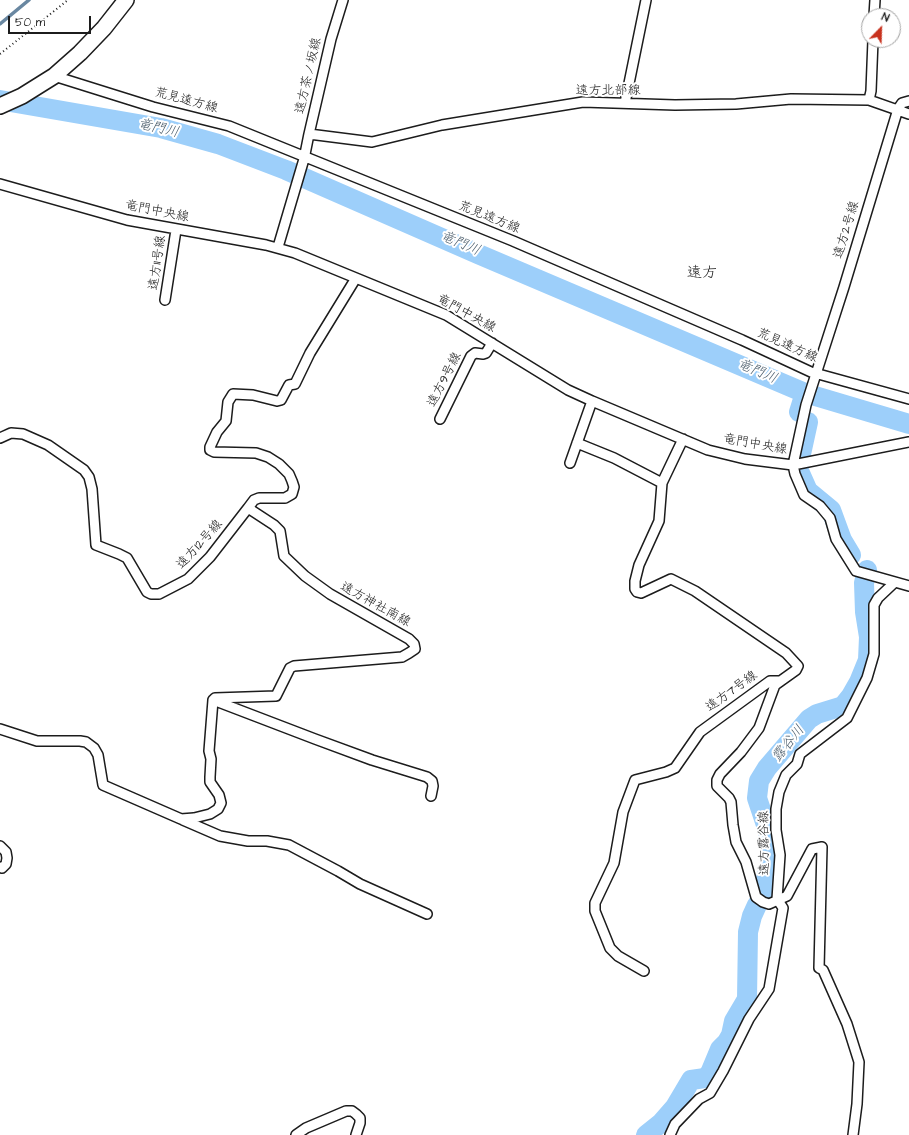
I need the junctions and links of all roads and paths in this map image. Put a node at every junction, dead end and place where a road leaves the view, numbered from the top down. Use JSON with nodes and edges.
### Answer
{"nodes":[{"id":1,"x":68,"y":0,"type":"edge"},
{"id":2,"x":126,"y":0,"type":"edge"},
{"id":3,"x":343,"y":0,"type":"edge"},
{"id":4,"x":646,"y":0,"type":"edge"},
{"id":5,"x":873,"y":48,"type":"edge"},
{"id":6,"x":0,"y":54,"type":"edge"},
{"id":7,"x":49,"y":79,"type":"junction"},
{"id":8,"x":869,"y":100,"type":"junction"},
{"id":9,"x":909,"y":101,"type":"edge"},
{"id":10,"x":625,"y":103,"type":"junction"},
{"id":11,"x":0,"y":106,"type":"edge"},
{"id":12,"x":898,"y":109,"type":"junction"},
{"id":13,"x":909,"y":114,"type":"edge"},
{"id":14,"x":309,"y":134,"type":"junction"},
{"id":15,"x":305,"y":158,"type":"junction"},
{"id":16,"x":0,"y":184,"type":"edge"},
{"id":17,"x":176,"y":230,"type":"junction"},
{"id":18,"x":278,"y":248,"type":"junction"},
{"id":19,"x":356,"y":278,"type":"junction"},
{"id":20,"x":165,"y":300,"type":"dead end"},
{"id":21,"x":492,"y":343,"type":"junction"},
{"id":22,"x":816,"y":373,"type":"junction"},
{"id":23,"x":909,"y":399,"type":"edge"},
{"id":24,"x":592,"y":401,"type":"junction"},
{"id":25,"x":440,"y":419,"type":"dead end"},
{"id":26,"x":0,"y":438,"type":"edge"},
{"id":27,"x":683,"y":439,"type":"junction"},
{"id":28,"x":905,"y":443,"type":"edge"},
{"id":29,"x":577,"y":444,"type":"junction"},
{"id":30,"x":570,"y":463,"type":"dead end"},
{"id":31,"x":793,"y":465,"type":"junction"},
{"id":32,"x":662,"y":483,"type":"junction"},
{"id":33,"x":248,"y":508,"type":"junction"},
{"id":34,"x":895,"y":582,"type":"junction"},
{"id":35,"x":909,"y":586,"type":"edge"},
{"id":36,"x":780,"y":681,"type":"junction"},
{"id":37,"x":213,"y":700,"type":"junction"},
{"id":38,"x":0,"y":729,"type":"edge"},
{"id":39,"x":431,"y":796,"type":"dead end"},
{"id":40,"x":181,"y":819,"type":"junction"},
{"id":41,"x":0,"y":846,"type":"edge"},
{"id":42,"x":0,"y":868,"type":"edge"},
{"id":43,"x":777,"y":899,"type":"junction"},
{"id":44,"x":427,"y":914,"type":"dead end"},
{"id":45,"x":644,"y":971,"type":"dead end"},
{"id":46,"x":296,"y":1135,"type":"edge"},
{"id":47,"x":356,"y":1135,"type":"edge"},
{"id":48,"x":670,"y":1135,"type":"edge"},
{"id":49,"x":853,"y":1135,"type":"edge"}],
"edges":[{"from":1,"to":6,"type":"path"},
{"from":2,"to":7,"type":"main road"},
{"from":3,"to":14,"type":"street","name":"遠方茶ノ坂線"},
{"from":4,"to":10,"type":"street"},
{"from":5,"to":8,"type":"street"},
{"from":7,"to":11,"type":"main road"},
{"from":7,"to":15,"type":"street","name":"荒見遠方線"},
{"from":8,"to":10,"type":"street","name":"遠方北部線"},
{"from":8,"to":12,"type":"street","name":"遠方北部線"},
{"from":9,"to":12,"type":"street"},
{"from":10,"to":14,"type":"street","name":"遠方北部線"},
{"from":12,"to":13,"type":"street","name":"遠方北部線"},
{"from":12,"to":22,"type":"street","name":"遠方2号線"},
{"from":14,"to":15,"type":"street","name":"遠方茶ノ坂線"},
{"from":15,"to":18,"type":"street","name":"遠方茶ノ坂線"},
{"from":15,"to":22,"type":"street","name":"荒見遠方線"},
{"from":16,"to":17,"type":"street","name":"竜門中央線"},
{"from":17,"to":18,"type":"street","name":"竜門中央線"},
{"from":17,"to":20,"type":"street","name":"遠方11号線"},
{"from":18,"to":19,"type":"street","name":"竜門中央線"},
{"from":19,"to":21,"type":"street","name":"竜門中央線"},
{"from":19,"to":33,"type":"street"},
{"from":21,"to":24,"type":"street","name":"竜門中央線"},
{"from":21,"to":25,"type":"street","name":"遠方9号線"},
{"from":22,"to":23,"type":"street","name":"荒見遠方線"},
{"from":22,"to":31,"type":"street","name":"遠方2号線"},
{"from":24,"to":27,"type":"street","name":"竜門中央線"},
{"from":24,"to":29,"type":"street"},
{"from":26,"to":33,"type":"street","name":"遠方12号線"},
{"from":27,"to":31,"type":"street","name":"竜門中央線"},
{"from":27,"to":32,"type":"street","name":"遠方7号線"},
{"from":28,"to":31,"type":"street","name":"竜門中央線"},
{"from":29,"to":30,"type":"street"},
{"from":29,"to":32,"type":"street"},
{"from":31,"to":34,"type":"street"},
{"from":32,"to":36,"type":"street","name":"遠方7号線"},
{"from":33,"to":37,"type":"street","name":"遠方神社南線"},
{"from":34,"to":35,"type":"street"},
{"from":34,"to":43,"type":"street","name":"遠方露谷線"},
{"from":36,"to":43,"type":"street"},
{"from":36,"to":45,"type":"street","name":"遠方7号線"},
{"from":37,"to":39,"type":"street"},
{"from":37,"to":40,"type":"street"},
{"from":38,"to":40,"type":"street"},
{"from":40,"to":44,"type":"street"},
{"from":41,"to":42,"type":"street"},
{"from":43,"to":48,"type":"street","name":"遠方露谷線"},
{"from":43,"to":49,"type":"street"},
{"from":46,"to":47,"type":"street"}]}
